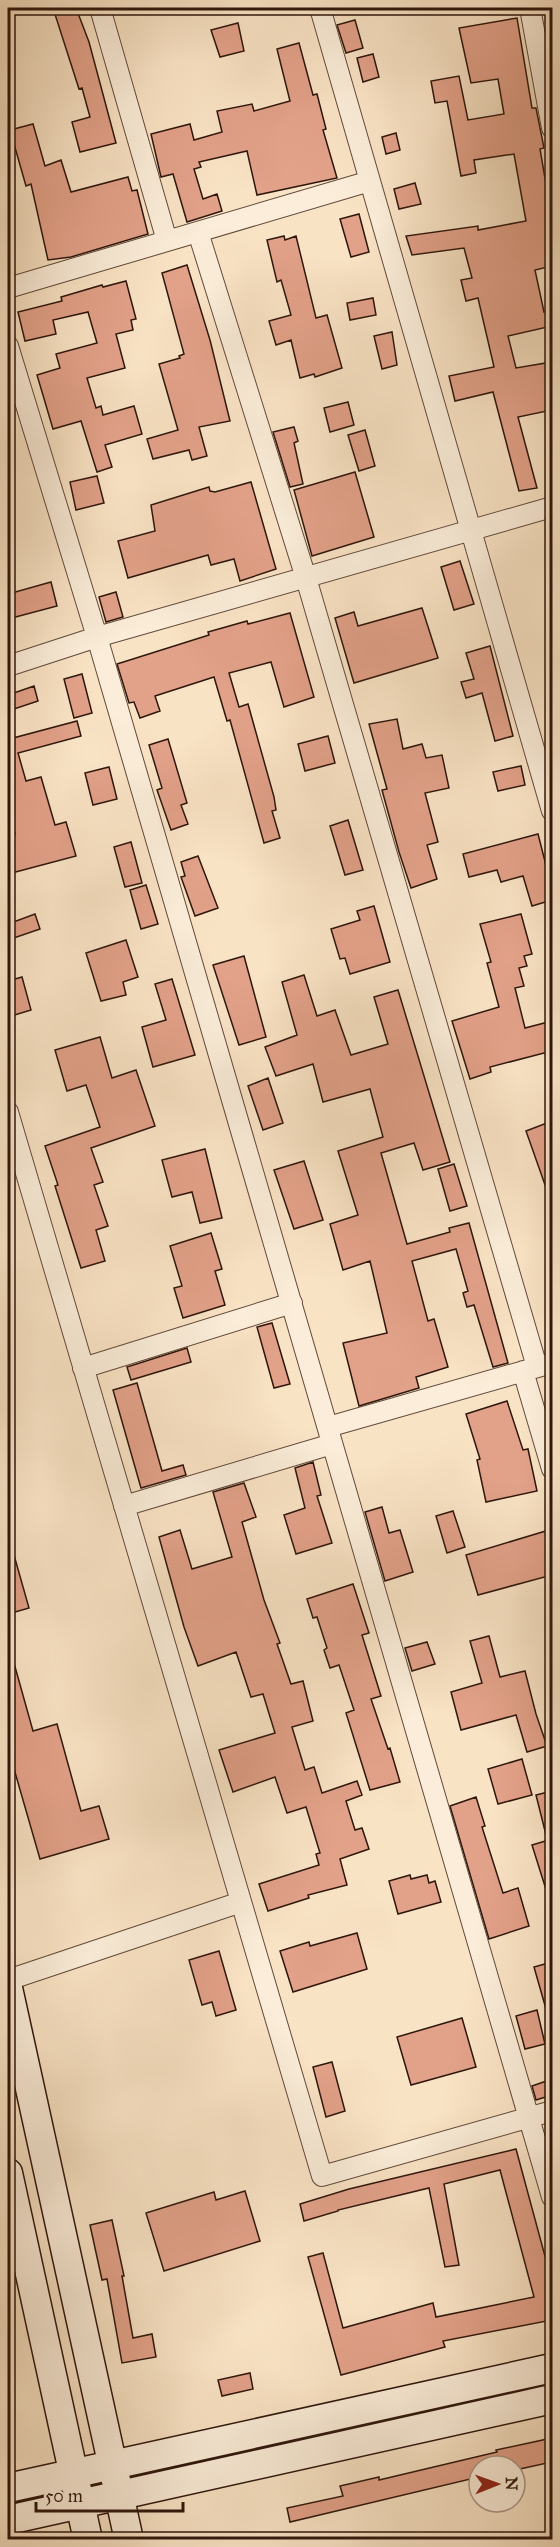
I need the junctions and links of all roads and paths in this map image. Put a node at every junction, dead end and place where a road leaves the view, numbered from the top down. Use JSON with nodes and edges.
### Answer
{"nodes":[{"id":1,"x":100,"y":8,"type":"edge"},
{"id":2,"x":320,"y":8,"type":"edge"},
{"id":3,"x":530,"y":8,"type":"edge"},
{"id":4,"x":552,"y":128,"type":"edge"},
{"id":5,"x":370,"y":181,"type":"junction"},
{"id":6,"x":198,"y":232,"type":"junction"},
{"id":7,"x":167,"y":241,"type":"junction"},
{"id":8,"x":8,"y":288,"type":"edge"},
{"id":9,"x":8,"y":346,"type":"edge"},
{"id":10,"x":552,"y":507,"type":"edge"},
{"id":11,"x":471,"y":530,"type":"junction"},
{"id":12,"x":306,"y":578,"type":"junction"},
{"id":13,"x":97,"y":637,"type":"junction"},
{"id":14,"x":8,"y":666,"type":"edge"},
{"id":15,"x":552,"y":811,"type":"edge"},
{"id":16,"x":8,"y":1112,"type":"edge"},
{"id":17,"x":292,"y":1303,"type":"junction"},
{"id":18,"x":538,"y":1367,"type":"edge"},
{"id":19,"x":83,"y":1368,"type":"junction"},
{"id":20,"x":330,"y":1436,"type":"junction"},
{"id":21,"x":552,"y":1469,"type":"edge"},
{"id":22,"x":124,"y":1506,"type":"junction"},
{"id":23,"x":241,"y":1902,"type":"junction"},
{"id":24,"x":8,"y":1980,"type":"edge"},
{"id":25,"x":8,"y":1988,"type":"edge"},
{"id":26,"x":552,"y":2111,"type":"edge"},
{"id":27,"x":529,"y":2117,"type":"junction"},
{"id":28,"x":8,"y":2173,"type":"edge"},
{"id":29,"x":552,"y":2197,"type":"edge"},
{"id":30,"x":552,"y":2368,"type":"edge"},
{"id":31,"x":552,"y":2399,"type":"edge"},
{"id":32,"x":112,"y":2464,"type":"junction"},
{"id":33,"x":73,"y":2473,"type":"junction"},
{"id":34,"x":8,"y":2488,"type":"edge"},
{"id":35,"x":118,"y":2495,"type":"junction"},
{"id":36,"x":79,"y":2503,"type":"junction"},
{"id":37,"x":8,"y":2520,"type":"edge"},
{"id":38,"x":88,"y":2540,"type":"edge"},
{"id":39,"x":129,"y":2540,"type":"edge"}],
"edges":[{"from":1,"to":7,"type":"street"},
{"from":2,"to":5,"type":"street"},
{"from":3,"to":4,"type":"street"},
{"from":5,"to":6,"type":"street"},
{"from":5,"to":11,"type":"street"},
{"from":6,"to":7,"type":"street"},
{"from":6,"to":12,"type":"street"},
{"from":7,"to":8,"type":"street"},
{"from":9,"to":13,"type":"street"},
{"from":10,"to":11,"type":"street"},
{"from":11,"to":12,"type":"street"},
{"from":11,"to":15,"type":"street"},
{"from":12,"to":13,"type":"street"},
{"from":12,"to":18,"type":"street"},
{"from":13,"to":14,"type":"street"},
{"from":13,"to":17,"type":"street"},
{"from":16,"to":19,"type":"street"},
{"from":17,"to":19,"type":"street"},
{"from":17,"to":20,"type":"street"},
{"from":18,"to":20,"type":"street"},
{"from":18,"to":21,"type":"street"},
{"from":19,"to":22,"type":"street"},
{"from":20,"to":22,"type":"street"},
{"from":20,"to":27,"type":"street"},
{"from":22,"to":23,"type":"street"},
{"from":23,"to":24,"type":"street"},
{"from":23,"to":27,"type":"street"},
{"from":25,"to":32,"type":"main road"},
{"from":26,"to":27,"type":"street"},
{"from":27,"to":29,"type":"street"},
{"from":28,"to":33,"type":"main road"},
{"from":30,"to":32,"type":"main road"},
{"from":31,"to":35,"type":"main road"},
{"from":32,"to":33,"type":"main road"},
{"from":32,"to":35,"type":"main road"},
{"from":33,"to":34,"type":"main road"},
{"from":33,"to":36,"type":"main road"},
{"from":35,"to":36,"type":"main road"},
{"from":35,"to":39,"type":"main road"},
{"from":36,"to":37,"type":"main road"},
{"from":36,"to":38,"type":"main road"}]}
